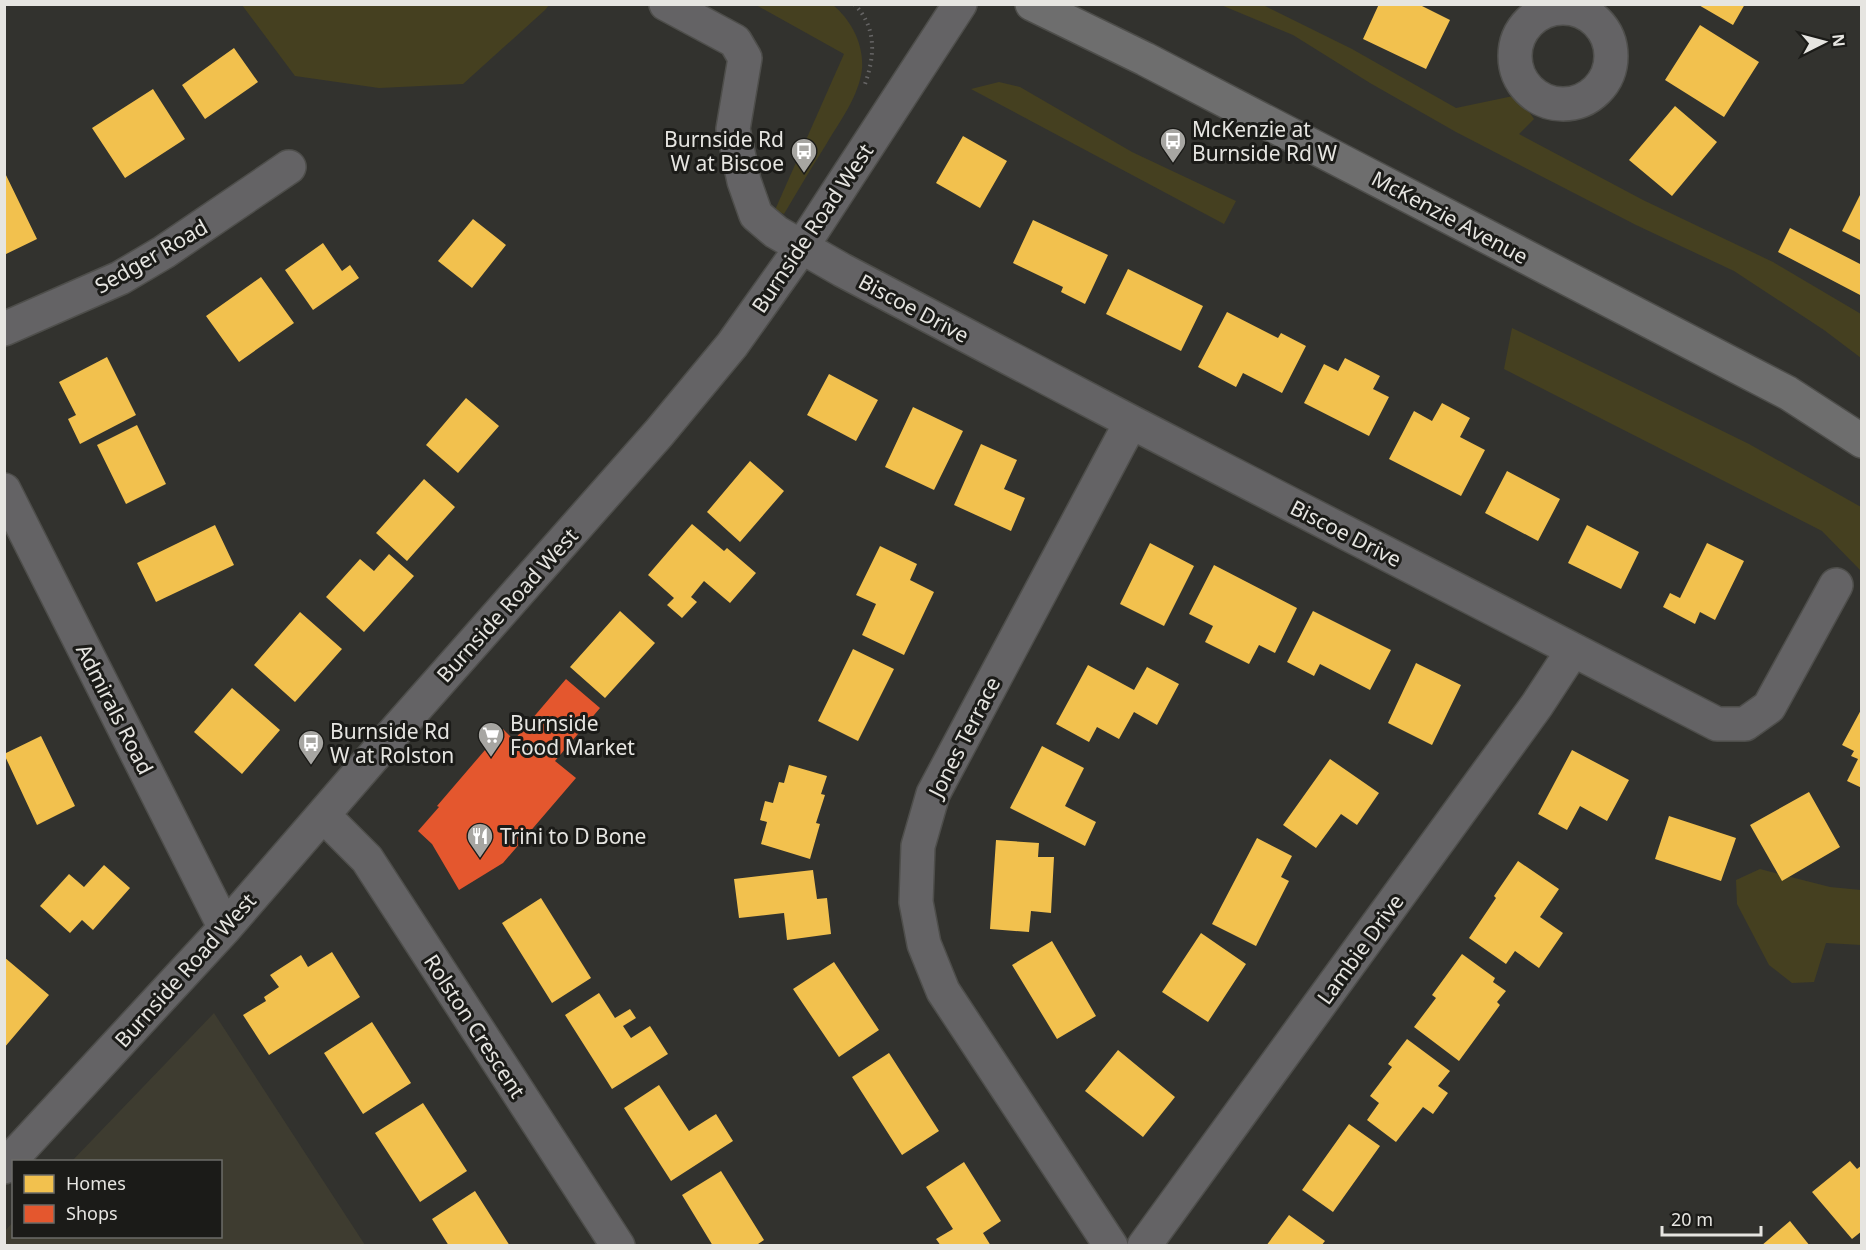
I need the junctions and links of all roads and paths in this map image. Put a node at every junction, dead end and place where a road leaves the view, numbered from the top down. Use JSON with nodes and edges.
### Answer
{"nodes":[{"id":1,"x":666,"y":4,"type":"edge"},
{"id":2,"x":854,"y":4,"type":"edge"},
{"id":3,"x":960,"y":4,"type":"edge"},
{"id":4,"x":1032,"y":4,"type":"edge"},
{"id":5,"x":864,"y":87,"type":"dead end"},
{"id":6,"x":289,"y":168,"type":"dead end"},
{"id":7,"x":801,"y":248,"type":"junction"},
{"id":8,"x":4,"y":329,"type":"edge"},
{"id":9,"x":1131,"y":422,"type":"junction"},
{"id":10,"x":1862,"y":441,"type":"edge"},
{"id":11,"x":4,"y":490,"type":"edge"},
{"id":12,"x":1836,"y":585,"type":"dead end"},
{"id":13,"x":1573,"y":650,"type":"junction"},
{"id":14,"x":323,"y":815,"type":"junction"},
{"id":15,"x":225,"y":928,"type":"junction"},
{"id":16,"x":4,"y":1167,"type":"edge"},
{"id":17,"x":618,"y":1245,"type":"edge"},
{"id":18,"x":1111,"y":1245,"type":"edge"},
{"id":19,"x":1144,"y":1245,"type":"edge"}],
"edges":[{"from":1,"to":7,"type":"street","name":"Biscoe Drive"},
{"from":2,"to":5,"type":"path"},
{"from":3,"to":7,"type":"street","name":"Burnside Road West"},
{"from":4,"to":10,"type":"main road","name":"McKenzie Avenue"},
{"from":6,"to":8,"type":"street","name":"Sedger Road"},
{"from":7,"to":9,"type":"street","name":"Biscoe Drive"},
{"from":7,"to":14,"type":"street","name":"Burnside Road West"},
{"from":9,"to":13,"type":"street","name":"Biscoe Drive"},
{"from":9,"to":18,"type":"street","name":"Jones Terrace"},
{"from":11,"to":15,"type":"street","name":"Admirals Road"},
{"from":12,"to":13,"type":"street","name":"Biscoe Drive"},
{"from":13,"to":19,"type":"street","name":"Lambie Drive"},
{"from":14,"to":15,"type":"street","name":"Burnside Road West"},
{"from":14,"to":17,"type":"street","name":"Rolston Crescent"},
{"from":15,"to":16,"type":"street","name":"Burnside Road West"}]}
